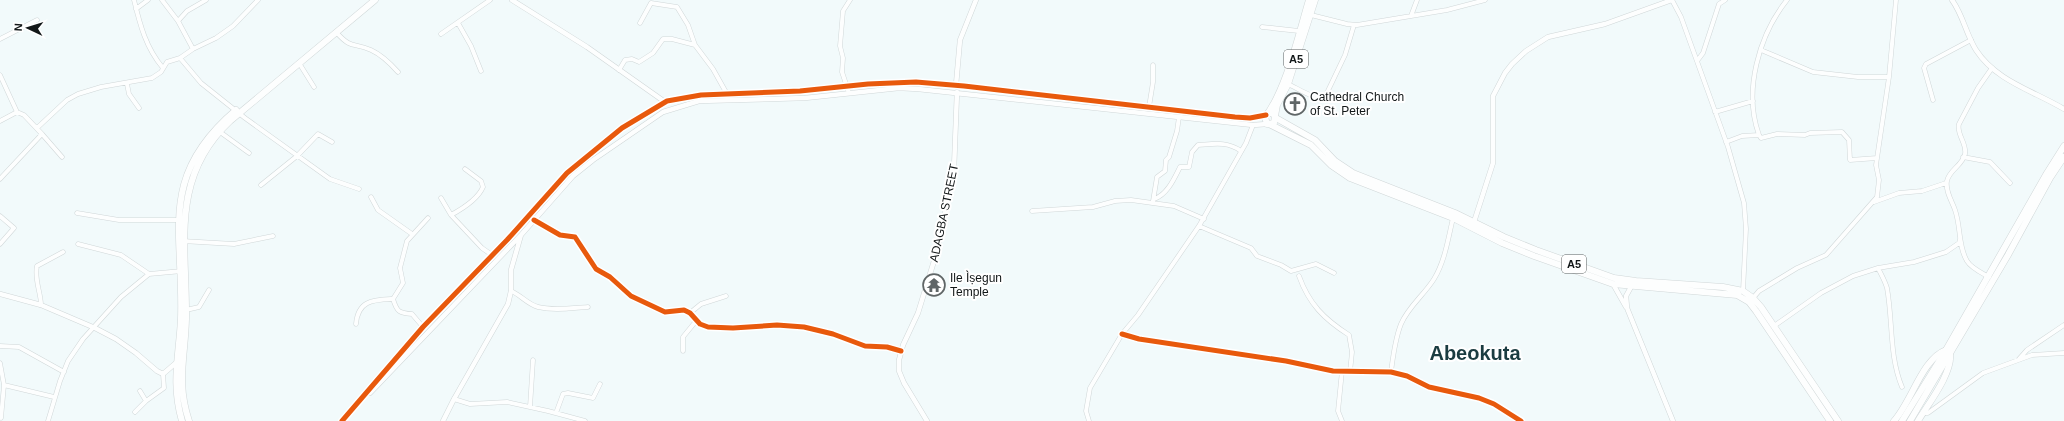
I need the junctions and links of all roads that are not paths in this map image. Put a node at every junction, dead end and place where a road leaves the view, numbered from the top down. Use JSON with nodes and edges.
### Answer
{"nodes":[{"id":1,"x":134,"y":0,"type":"edge"},
{"id":2,"x":148,"y":0,"type":"edge"},
{"id":3,"x":162,"y":0,"type":"edge"},
{"id":4,"x":206,"y":0,"type":"edge"},
{"id":5,"x":258,"y":0,"type":"edge"},
{"id":6,"x":370,"y":0,"type":"edge"},
{"id":7,"x":376,"y":0,"type":"edge"},
{"id":8,"x":490,"y":0,"type":"edge"},
{"id":9,"x":512,"y":0,"type":"edge"},
{"id":10,"x":850,"y":0,"type":"edge"},
{"id":11,"x":976,"y":0,"type":"edge"},
{"id":12,"x":1309,"y":0,"type":"edge"},
{"id":13,"x":1315,"y":0,"type":"edge"},
{"id":14,"x":1417,"y":0,"type":"edge"},
{"id":15,"x":1485,"y":0,"type":"edge"},
{"id":16,"x":1672,"y":0,"type":"edge"},
{"id":17,"x":1725,"y":0,"type":"edge"},
{"id":18,"x":1787,"y":0,"type":"edge"},
{"id":19,"x":1896,"y":0,"type":"edge"},
{"id":20,"x":1952,"y":0,"type":"edge"},
{"id":21,"x":136,"y":9,"type":"junction"},
{"id":22,"x":1311,"y":15,"type":"junction"},
{"id":23,"x":1411,"y":16,"type":"junction"},
{"id":24,"x":37,"y":20,"type":"dead end"},
{"id":25,"x":178,"y":21,"type":"junction"},
{"id":26,"x":458,"y":23,"type":"junction"},
{"id":27,"x":640,"y":23,"type":"dead end"},
{"id":28,"x":1354,"y":25,"type":"junction"},
{"id":29,"x":1262,"y":27,"type":"dead end"},
{"id":30,"x":1299,"y":31,"type":"junction"},
{"id":31,"x":336,"y":32,"type":"junction"},
{"id":32,"x":440,"y":34,"type":"dead end"},
{"id":33,"x":0,"y":39,"type":"edge"},
{"id":34,"x":1971,"y":40,"type":"junction"},
{"id":35,"x":694,"y":45,"type":"junction"},
{"id":36,"x":193,"y":49,"type":"junction"},
{"id":37,"x":1761,"y":50,"type":"junction"},
{"id":38,"x":180,"y":58,"type":"junction"},
{"id":39,"x":1697,"y":61,"type":"junction"},
{"id":40,"x":299,"y":63,"type":"junction"},
{"id":41,"x":1153,"y":65,"type":"dead end"},
{"id":42,"x":162,"y":68,"type":"junction"},
{"id":43,"x":1992,"y":68,"type":"junction"},
{"id":44,"x":619,"y":70,"type":"junction"},
{"id":45,"x":481,"y":71,"type":"dead end"},
{"id":46,"x":398,"y":72,"type":"dead end"},
{"id":47,"x":0,"y":75,"type":"edge"},
{"id":48,"x":1888,"y":78,"type":"junction"},
{"id":49,"x":127,"y":84,"type":"junction"},
{"id":50,"x":1288,"y":84,"type":"junction"},
{"id":51,"x":956,"y":85,"type":"junction"},
{"id":52,"x":846,"y":86,"type":"junction"},
{"id":53,"x":314,"y":87,"type":"dead end"},
{"id":54,"x":957,"y":92,"type":"junction"},
{"id":55,"x":727,"y":94,"type":"junction"},
{"id":56,"x":849,"y":94,"type":"junction"},
{"id":57,"x":1933,"y":100,"type":"dead end"},
{"id":58,"x":1753,"y":101,"type":"junction"},
{"id":59,"x":665,"y":102,"type":"junction"},
{"id":60,"x":1149,"y":107,"type":"junction"},
{"id":61,"x":139,"y":108,"type":"dead end"},
{"id":62,"x":2064,"y":110,"type":"edge"},
{"id":63,"x":238,"y":111,"type":"junction"},
{"id":64,"x":17,"y":112,"type":"junction"},
{"id":65,"x":1715,"y":112,"type":"junction"},
{"id":66,"x":1267,"y":114,"type":"junction"},
{"id":67,"x":1179,"y":117,"type":"junction"},
{"id":68,"x":1276,"y":117,"type":"junction"},
{"id":69,"x":0,"y":121,"type":"edge"},
{"id":70,"x":1269,"y":124,"type":"junction"},
{"id":71,"x":1253,"y":125,"type":"junction"},
{"id":72,"x":37,"y":128,"type":"junction"},
{"id":73,"x":219,"y":131,"type":"junction"},
{"id":74,"x":42,"y":134,"type":"junction"},
{"id":75,"x":1759,"y":135,"type":"junction"},
{"id":76,"x":332,"y":142,"type":"dead end"},
{"id":77,"x":1726,"y":142,"type":"junction"},
{"id":78,"x":2064,"y":146,"type":"edge"},
{"id":79,"x":1241,"y":151,"type":"junction"},
{"id":80,"x":249,"y":153,"type":"dead end"},
{"id":81,"x":297,"y":156,"type":"junction"},
{"id":82,"x":62,"y":157,"type":"dead end"},
{"id":83,"x":1963,"y":157,"type":"junction"},
{"id":84,"x":2064,"y":157,"type":"edge"},
{"id":85,"x":1877,"y":158,"type":"junction"},
{"id":86,"x":465,"y":169,"type":"dead end"},
{"id":87,"x":0,"y":179,"type":"edge"},
{"id":88,"x":1946,"y":183,"type":"junction"},
{"id":89,"x":2010,"y":183,"type":"dead end"},
{"id":90,"x":261,"y":186,"type":"dead end"},
{"id":91,"x":359,"y":189,"type":"dead end"},
{"id":92,"x":371,"y":197,"type":"dead end"},
{"id":93,"x":441,"y":198,"type":"dead end"},
{"id":94,"x":1153,"y":201,"type":"junction"},
{"id":95,"x":1874,"y":202,"type":"junction"},
{"id":96,"x":539,"y":204,"type":"junction"},
{"id":97,"x":544,"y":207,"type":"junction"},
{"id":98,"x":1032,"y":212,"type":"dead end"},
{"id":99,"x":77,"y":213,"type":"dead end"},
{"id":100,"x":451,"y":215,"type":"junction"},
{"id":101,"x":0,"y":216,"type":"edge"},
{"id":102,"x":428,"y":218,"type":"dead end"},
{"id":103,"x":1453,"y":218,"type":"junction"},
{"id":104,"x":1204,"y":219,"type":"junction"},
{"id":105,"x":178,"y":220,"type":"junction"},
{"id":106,"x":534,"y":220,"type":"junction"},
{"id":107,"x":1474,"y":222,"type":"junction"},
{"id":108,"x":1200,"y":226,"type":"junction"},
{"id":109,"x":412,"y":234,"type":"junction"},
{"id":110,"x":521,"y":235,"type":"junction"},
{"id":111,"x":273,"y":236,"type":"dead end"},
{"id":112,"x":1960,"y":238,"type":"junction"},
{"id":113,"x":181,"y":241,"type":"junction"},
{"id":114,"x":0,"y":244,"type":"edge"},
{"id":115,"x":78,"y":244,"type":"dead end"},
{"id":116,"x":64,"y":252,"type":"dead end"},
{"id":117,"x":492,"y":255,"type":"junction"},
{"id":118,"x":1878,"y":268,"type":"junction"},
{"id":119,"x":182,"y":271,"type":"junction"},
{"id":120,"x":1334,"y":273,"type":"dead end"},
{"id":121,"x":149,"y":274,"type":"junction"},
{"id":122,"x":1299,"y":276,"type":"dead end"},
{"id":123,"x":1989,"y":277,"type":"junction"},
{"id":124,"x":1613,"y":284,"type":"junction"},
{"id":125,"x":1631,"y":287,"type":"junction"},
{"id":126,"x":209,"y":290,"type":"dead end"},
{"id":127,"x":1743,"y":290,"type":"junction"},
{"id":128,"x":511,"y":291,"type":"junction"},
{"id":129,"x":0,"y":294,"type":"edge"},
{"id":130,"x":726,"y":296,"type":"dead end"},
{"id":131,"x":1753,"y":298,"type":"junction"},
{"id":132,"x":393,"y":299,"type":"junction"},
{"id":133,"x":41,"y":306,"type":"junction"},
{"id":134,"x":588,"y":307,"type":"dead end"},
{"id":135,"x":1627,"y":308,"type":"junction"},
{"id":136,"x":186,"y":310,"type":"junction"},
{"id":137,"x":690,"y":313,"type":"junction"},
{"id":138,"x":696,"y":321,"type":"junction"},
{"id":139,"x":356,"y":324,"type":"dead end"},
{"id":140,"x":2064,"y":325,"type":"edge"},
{"id":141,"x":1774,"y":326,"type":"junction"},
{"id":142,"x":95,"y":328,"type":"junction"},
{"id":143,"x":423,"y":328,"type":"junction"},
{"id":144,"x":1122,"y":334,"type":"junction"},
{"id":145,"x":0,"y":346,"type":"edge"},
{"id":146,"x":683,"y":351,"type":"dead end"},
{"id":147,"x":901,"y":351,"type":"junction"},
{"id":148,"x":1948,"y":352,"type":"junction"},
{"id":149,"x":2064,"y":353,"type":"edge"},
{"id":150,"x":532,"y":360,"type":"dead end"},
{"id":151,"x":2019,"y":360,"type":"junction"},
{"id":152,"x":0,"y":363,"type":"edge"},
{"id":153,"x":179,"y":363,"type":"junction"},
{"id":154,"x":1342,"y":371,"type":"junction"},
{"id":155,"x":64,"y":372,"type":"junction"},
{"id":156,"x":1350,"y":372,"type":"junction"},
{"id":157,"x":1391,"y":372,"type":"junction"},
{"id":158,"x":163,"y":374,"type":"junction"},
{"id":159,"x":4,"y":384,"type":"junction"},
{"id":160,"x":600,"y":384,"type":"dead end"},
{"id":161,"x":1902,"y":387,"type":"dead end"},
{"id":162,"x":1928,"y":387,"type":"junction"},
{"id":163,"x":140,"y":391,"type":"dead end"},
{"id":164,"x":54,"y":397,"type":"junction"},
{"id":165,"x":454,"y":399,"type":"junction"},
{"id":166,"x":146,"y":401,"type":"junction"},
{"id":167,"x":530,"y":407,"type":"junction"},
{"id":168,"x":135,"y":412,"type":"dead end"},
{"id":169,"x":556,"y":413,"type":"junction"},
{"id":170,"x":1923,"y":413,"type":"junction"},
{"id":171,"x":1,"y":418,"type":"dead end"},
{"id":172,"x":48,"y":421,"type":"edge"},
{"id":173,"x":182,"y":421,"type":"edge"},
{"id":174,"x":189,"y":421,"type":"edge"},
{"id":175,"x":342,"y":421,"type":"edge"},
{"id":176,"x":443,"y":421,"type":"edge"},
{"id":177,"x":585,"y":421,"type":"edge"},
{"id":178,"x":927,"y":421,"type":"edge"},
{"id":179,"x":1090,"y":421,"type":"edge"},
{"id":180,"x":1342,"y":421,"type":"edge"},
{"id":181,"x":1521,"y":421,"type":"edge"},
{"id":182,"x":1673,"y":421,"type":"edge"},
{"id":183,"x":1830,"y":421,"type":"edge"},
{"id":184,"x":1838,"y":421,"type":"edge"},
{"id":185,"x":1894,"y":421,"type":"edge"},
{"id":186,"x":1902,"y":421,"type":"edge"},
{"id":187,"x":1910,"y":421,"type":"edge"},
{"id":188,"x":1918,"y":421,"type":"edge"}],
"edges":[{"from":1,"to":21,"type":"street"},
{"from":2,"to":21,"type":"street"},
{"from":3,"to":25,"type":"street"},
{"from":4,"to":25,"type":"street"},
{"from":5,"to":36,"type":"street"},
{"from":6,"to":63,"type":"main road"},
{"from":7,"to":31,"type":"main road"},
{"from":8,"to":26,"type":"street"},
{"from":9,"to":44,"type":"street"},
{"from":10,"to":52,"type":"street"},
{"from":11,"to":51,"type":"street"},
{"from":12,"to":30,"type":"main road","number":"A5"},
{"from":13,"to":22,"type":"main road","number":"A5"},
{"from":14,"to":23,"type":"street"},
{"from":15,"to":23,"type":"street"},
{"from":16,"to":39,"type":"street"},
{"from":16,"to":107,"type":"street"},
{"from":17,"to":39,"type":"street"},
{"from":18,"to":37,"type":"street"},
{"from":19,"to":48,"type":"street"},
{"from":20,"to":34,"type":"street"},
{"from":21,"to":42,"type":"street"},
{"from":22,"to":28,"type":"street"},
{"from":22,"to":50,"type":"main road","number":"A5"},
{"from":23,"to":28,"type":"street"},
{"from":24,"to":33,"type":"street"},
{"from":25,"to":36,"type":"street"},
{"from":26,"to":32,"type":"street"},
{"from":26,"to":45,"type":"street"},
{"from":27,"to":35,"type":"street"},
{"from":28,"to":50,"type":"street"},
{"from":29,"to":30,"type":"street"},
{"from":30,"to":66,"type":"main road","number":"A5"},
{"from":31,"to":40,"type":"main road"},
{"from":31,"to":46,"type":"street"},
{"from":34,"to":43,"type":"street"},
{"from":34,"to":57,"type":"street"},
{"from":35,"to":44,"type":"street"},
{"from":35,"to":55,"type":"street"},
{"from":36,"to":38,"type":"street"},
{"from":37,"to":48,"type":"street"},
{"from":37,"to":58,"type":"street"},
{"from":38,"to":42,"type":"street"},
{"from":38,"to":63,"type":"street"},
{"from":39,"to":65,"type":"street"},
{"from":40,"to":53,"type":"street"},
{"from":40,"to":63,"type":"main road"},
{"from":41,"to":60,"type":"street"},
{"from":42,"to":49,"type":"street"},
{"from":43,"to":62,"type":"street"},
{"from":43,"to":83,"type":"street"},
{"from":44,"to":59,"type":"street"},
{"from":47,"to":64,"type":"street"},
{"from":48,"to":85,"type":"street"},
{"from":49,"to":61,"type":"street"},
{"from":49,"to":72,"type":"street"},
{"from":50,"to":68,"type":"main road","number":"A5"},
{"from":51,"to":52,"type":"street"},
{"from":51,"to":60,"type":"street"},
{"from":52,"to":55,"type":"street"},
{"from":52,"to":56,"type":"street"},
{"from":54,"to":56,"type":"street"},
{"from":54,"to":67,"type":"street"},
{"from":54,"to":147,"type":"street","name":"ADAGBA STREET"},
{"from":55,"to":59,"type":"street"},
{"from":56,"to":97,"type":"street"},
{"from":58,"to":65,"type":"street"},
{"from":58,"to":75,"type":"street"},
{"from":59,"to":96,"type":"street"},
{"from":60,"to":66,"type":"street"},
{"from":63,"to":73,"type":"main road"},
{"from":63,"to":81,"type":"street"},
{"from":63,"to":105,"type":"main road"},
{"from":64,"to":69,"type":"street"},
{"from":64,"to":72,"type":"street"},
{"from":65,"to":77,"type":"street"},
{"from":66,"to":68,"type":"main road"},
{"from":66,"to":70,"type":"main road"},
{"from":67,"to":71,"type":"street"},
{"from":67,"to":94,"type":"street"},
{"from":68,"to":70,"type":"main road"},
{"from":68,"to":107,"type":"main road","number":"A5"},
{"from":70,"to":71,"type":"street"},
{"from":70,"to":103,"type":"main road","number":"A5"},
{"from":71,"to":79,"type":"street"},
{"from":72,"to":74,"type":"street"},
{"from":73,"to":80,"type":"street"},
{"from":73,"to":113,"type":"main road"},
{"from":74,"to":82,"type":"street"},
{"from":74,"to":87,"type":"street"},
{"from":75,"to":77,"type":"street"},
{"from":75,"to":85,"type":"street"},
{"from":76,"to":81,"type":"street"},
{"from":77,"to":127,"type":"street"},
{"from":78,"to":123,"type":"main road"},
{"from":79,"to":94,"type":"street"},
{"from":79,"to":104,"type":"street"},
{"from":81,"to":90,"type":"street"},
{"from":81,"to":91,"type":"street"},
{"from":83,"to":88,"type":"street"},
{"from":83,"to":89,"type":"street"},
{"from":84,"to":148,"type":"main road"},
{"from":85,"to":95,"type":"street"},
{"from":86,"to":100,"type":"street"},
{"from":88,"to":95,"type":"street"},
{"from":88,"to":112,"type":"street"},
{"from":92,"to":109,"type":"street"},
{"from":93,"to":100,"type":"street"},
{"from":94,"to":98,"type":"street"},
{"from":94,"to":104,"type":"street"},
{"from":95,"to":131,"type":"street"},
{"from":96,"to":97,"type":"street"},
{"from":96,"to":117,"type":"street"},
{"from":97,"to":106,"type":"street"},
{"from":99,"to":105,"type":"street"},
{"from":100,"to":117,"type":"street"},
{"from":101,"to":114,"type":"street"},
{"from":102,"to":109,"type":"street"},
{"from":103,"to":124,"type":"main road","number":"A5"},
{"from":103,"to":157,"type":"street"},
{"from":104,"to":108,"type":"street"},
{"from":105,"to":113,"type":"main road"},
{"from":106,"to":110,"type":"street"},
{"from":106,"to":137,"type":"street"},
{"from":107,"to":127,"type":"main road","number":"A5"},
{"from":108,"to":120,"type":"street"},
{"from":108,"to":144,"type":"street"},
{"from":109,"to":132,"type":"street"},
{"from":110,"to":128,"type":"street"},
{"from":110,"to":175,"type":"street"},
{"from":111,"to":113,"type":"street"},
{"from":112,"to":118,"type":"street"},
{"from":112,"to":123,"type":"street"},
{"from":113,"to":119,"type":"main road"},
{"from":115,"to":121,"type":"street"},
{"from":116,"to":133,"type":"street"},
{"from":117,"to":143,"type":"street"},
{"from":118,"to":141,"type":"street"},
{"from":118,"to":161,"type":"street"},
{"from":119,"to":121,"type":"street"},
{"from":119,"to":136,"type":"main road"},
{"from":119,"to":153,"type":"main road"},
{"from":121,"to":142,"type":"street"},
{"from":122,"to":156,"type":"street"},
{"from":123,"to":148,"type":"main road"},
{"from":124,"to":125,"type":"main road","number":"A5"},
{"from":124,"to":135,"type":"street"},
{"from":125,"to":135,"type":"street"},
{"from":125,"to":183,"type":"main road","number":"A5"},
{"from":126,"to":136,"type":"street"},
{"from":127,"to":131,"type":"main road"},
{"from":128,"to":134,"type":"street"},
{"from":128,"to":165,"type":"street"},
{"from":129,"to":133,"type":"street"},
{"from":130,"to":137,"type":"street"},
{"from":131,"to":141,"type":"main road"},
{"from":132,"to":139,"type":"street"},
{"from":132,"to":143,"type":"street"},
{"from":133,"to":142,"type":"street"},
{"from":135,"to":182,"type":"street"},
{"from":136,"to":153,"type":"main road"},
{"from":137,"to":138,"type":"street"},
{"from":138,"to":146,"type":"street"},
{"from":138,"to":147,"type":"street"},
{"from":140,"to":151,"type":"street"},
{"from":141,"to":184,"type":"main road"},
{"from":142,"to":155,"type":"street"},
{"from":142,"to":158,"type":"street"},
{"from":143,"to":175,"type":"street"},
{"from":144,"to":154,"type":"street"},
{"from":144,"to":179,"type":"street"},
{"from":145,"to":155,"type":"street"},
{"from":147,"to":178,"type":"street","name":"ADAGBA STREET"},
{"from":148,"to":162,"type":"main road"},
{"from":148,"to":170,"type":"main road"},
{"from":148,"to":185,"type":"main road"},
{"from":149,"to":151,"type":"street"},
{"from":150,"to":167,"type":"street"},
{"from":151,"to":170,"type":"street"},
{"from":152,"to":159,"type":"street"},
{"from":153,"to":158,"type":"street"},
{"from":153,"to":173,"type":"main road"},
{"from":153,"to":174,"type":"main road"},
{"from":154,"to":156,"type":"street"},
{"from":154,"to":180,"type":"street"},
{"from":155,"to":164,"type":"street"},
{"from":156,"to":157,"type":"street"},
{"from":157,"to":181,"type":"street"},
{"from":158,"to":166,"type":"street"},
{"from":159,"to":164,"type":"street"},
{"from":159,"to":171,"type":"street"},
{"from":160,"to":169,"type":"street"},
{"from":162,"to":186,"type":"main road"},
{"from":162,"to":187,"type":"main road"},
{"from":163,"to":166,"type":"street"},
{"from":164,"to":172,"type":"street"},
{"from":165,"to":167,"type":"street"},
{"from":165,"to":176,"type":"street"},
{"from":166,"to":168,"type":"street"},
{"from":167,"to":169,"type":"street"},
{"from":169,"to":177,"type":"street"},
{"from":170,"to":188,"type":"main road"}]}
